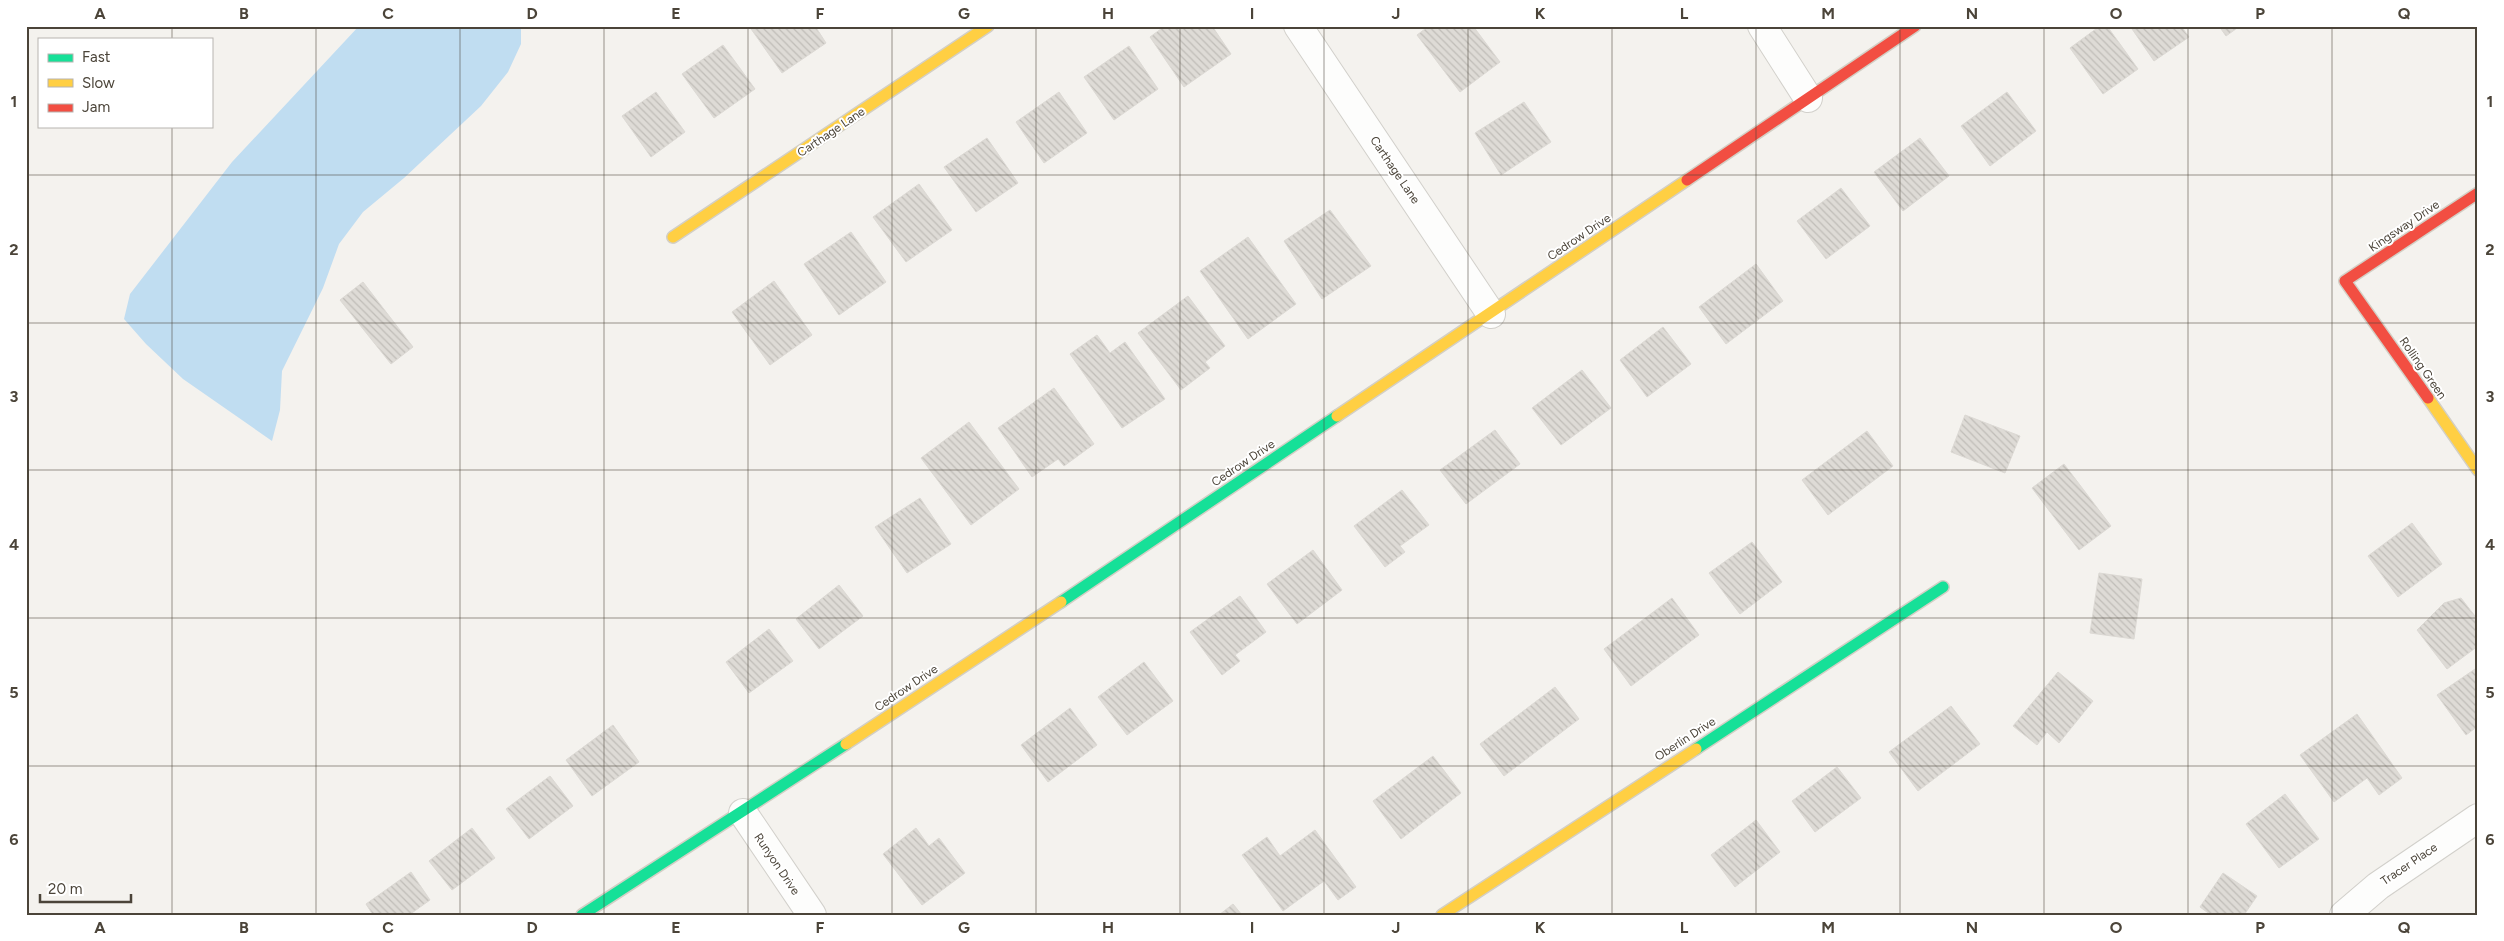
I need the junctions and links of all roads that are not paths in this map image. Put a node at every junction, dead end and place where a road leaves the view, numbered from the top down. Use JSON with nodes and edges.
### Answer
{"nodes":[{"id":1,"x":988,"y":26,"type":"edge"},
{"id":2,"x":1298,"y":26,"type":"edge"},
{"id":3,"x":1762,"y":26,"type":"edge"},
{"id":4,"x":1915,"y":26,"type":"edge"},
{"id":5,"x":1808,"y":98,"type":"junction"},
{"id":6,"x":2478,"y":193,"type":"edge"},
{"id":7,"x":673,"y":237,"type":"dead end"},
{"id":8,"x":2345,"y":281,"type":"joint"},
{"id":9,"x":1491,"y":314,"type":"junction"},
{"id":10,"x":2478,"y":470,"type":"edge"},
{"id":11,"x":1943,"y":587,"type":"dead end"},
{"id":12,"x":742,"y":813,"type":"junction"},
{"id":13,"x":2478,"y":818,"type":"edge"},
{"id":14,"x":582,"y":915,"type":"edge"},
{"id":15,"x":812,"y":915,"type":"edge"},
{"id":16,"x":1442,"y":915,"type":"edge"},
{"id":17,"x":2344,"y":915,"type":"edge"}],
"edges":[{"from":1,"to":7,"type":"street","name":"Carthage Lane"},
{"from":2,"to":9,"type":"street","name":"Carthage Lane"},
{"from":3,"to":5,"type":"street"},
{"from":4,"to":5,"type":"street","name":"Cedrow Drive"},
{"from":5,"to":9,"type":"street","name":"Cedrow Drive"},
{"from":6,"to":8,"type":"street","name":"Kingsway Drive"},
{"from":8,"to":10,"type":"street","name":"Rolling Green"},
{"from":9,"to":12,"type":"street","name":"Cedrow Drive"},
{"from":11,"to":16,"type":"street","name":"Oberlin Drive"},
{"from":12,"to":14,"type":"street","name":"Cedrow Drive"},
{"from":12,"to":15,"type":"street","name":"Runyon Drive"},
{"from":13,"to":17,"type":"street","name":"Tracer Place"}]}
